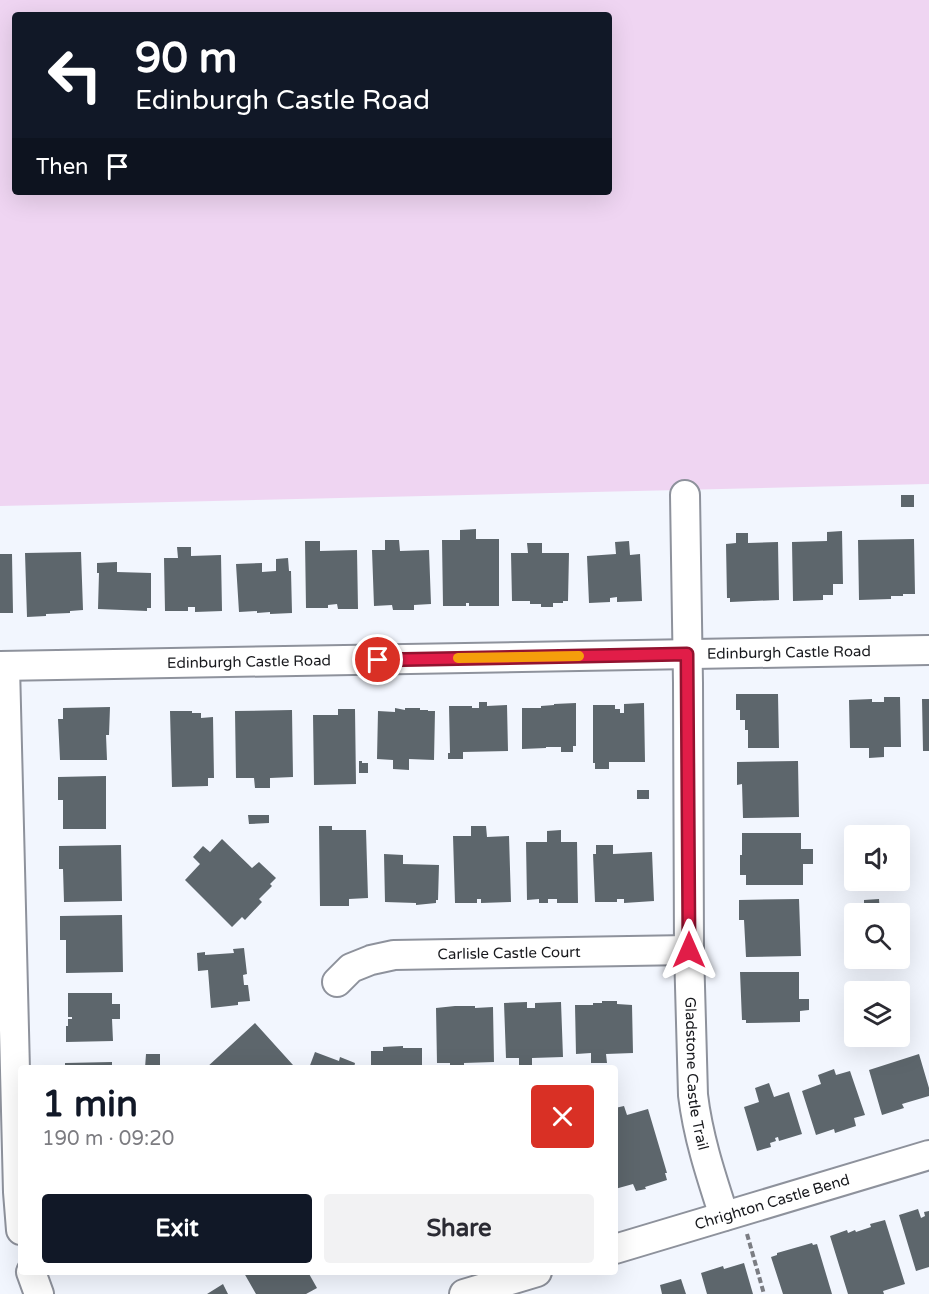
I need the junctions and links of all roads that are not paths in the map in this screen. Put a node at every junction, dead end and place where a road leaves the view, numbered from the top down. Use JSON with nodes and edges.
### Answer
{"nodes":[{"id":1,"x":685,"y":495,"type":"dead end"},
{"id":2,"x":929,"y":650,"type":"edge"},
{"id":3,"x":687,"y":654,"type":"junction"},
{"id":4,"x":3,"y":666,"type":"edge"},
{"id":5,"x":689,"y":950,"type":"junction"},
{"id":6,"x":338,"y":982,"type":"dead end"},
{"id":7,"x":929,"y":1155,"type":"edge"},
{"id":8,"x":18,"y":1192,"type":"edge"},
{"id":9,"x":735,"y":1223,"type":"junction"},
{"id":10,"x":618,"y":1248,"type":"edge"},
{"id":11,"x":32,"y":1275,"type":"edge"},
{"id":12,"x":527,"y":1275,"type":"edge"},
{"id":13,"x":39,"y":1294,"type":"edge"},
{"id":14,"x":464,"y":1294,"type":"edge"}],
"edges":[{"from":1,"to":3,"type":"street","name":"Gladstone Castle Trail"},
{"from":2,"to":3,"type":"street","name":"Edinburgh Castle Road"},
{"from":3,"to":4,"type":"street","name":"Edinburgh Castle Road"},
{"from":3,"to":5,"type":"street","name":"Gladstone Castle Trail"},
{"from":4,"to":8,"type":"street"},
{"from":5,"to":6,"type":"street","name":"Carlisle Castle Court"},
{"from":5,"to":9,"type":"street","name":"Gladstone Castle Trail"},
{"from":7,"to":9,"type":"street","name":"Chrighton Castle Bend"},
{"from":9,"to":10,"type":"street","name":"Chrighton Castle Bend"},
{"from":11,"to":13,"type":"street"},
{"from":12,"to":14,"type":"street"}]}
